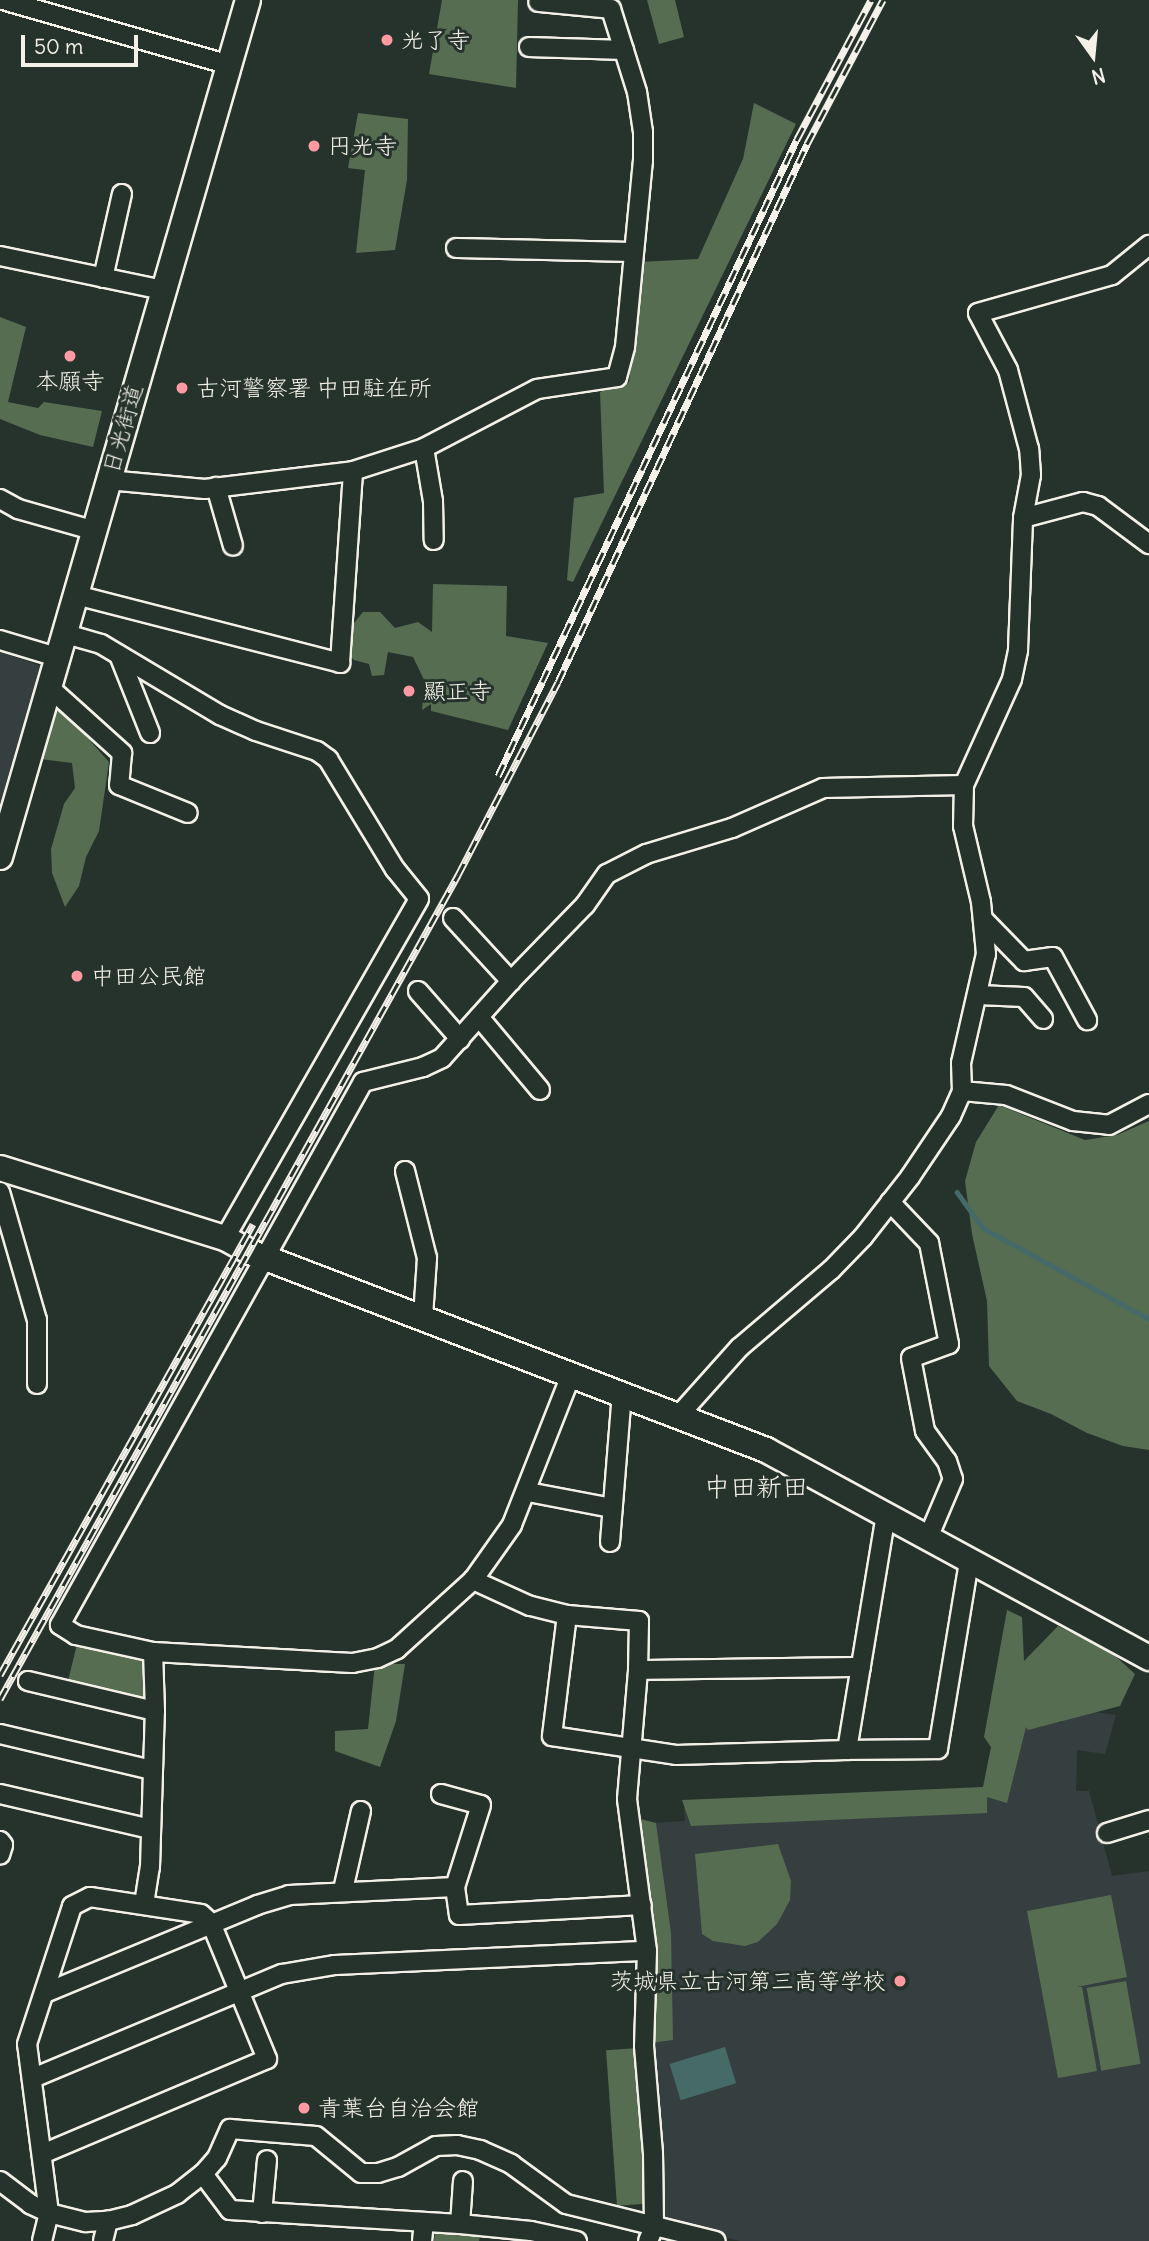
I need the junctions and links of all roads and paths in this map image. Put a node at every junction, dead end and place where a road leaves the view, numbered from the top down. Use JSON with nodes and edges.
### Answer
{"nodes":[{"id":1,"x":3,"y":0,"type":"edge"},
{"id":2,"x":248,"y":0,"type":"edge"},
{"id":3,"x":538,"y":2,"type":"dead end"},
{"id":4,"x":529,"y":47,"type":"dead end"},
{"id":5,"x":624,"y":50,"type":"junction"},
{"id":6,"x":229,"y":65,"type":"junction"},
{"id":7,"x":122,"y":194,"type":"dead end"},
{"id":8,"x":1149,"y":245,"type":"edge"},
{"id":9,"x":456,"y":248,"type":"dead end"},
{"id":10,"x":634,"y":252,"type":"junction"},
{"id":11,"x":0,"y":256,"type":"edge"},
{"id":12,"x":103,"y":278,"type":"junction"},
{"id":13,"x":163,"y":290,"type":"junction"},
{"id":14,"x":424,"y":448,"type":"junction"},
{"id":15,"x":353,"y":471,"type":"junction"},
{"id":16,"x":108,"y":480,"type":"junction"},
{"id":17,"x":216,"y":487,"type":"junction"},
{"id":18,"x":0,"y":499,"type":"edge"},
{"id":19,"x":1023,"y":518,"type":"junction"},
{"id":20,"x":96,"y":531,"type":"junction"},
{"id":21,"x":434,"y":540,"type":"dead end"},
{"id":22,"x":1149,"y":544,"type":"edge"},
{"id":23,"x":233,"y":546,"type":"dead end"},
{"id":24,"x":76,"y":596,"type":"junction"},
{"id":25,"x":66,"y":634,"type":"junction"},
{"id":26,"x":0,"y":640,"type":"edge"},
{"id":27,"x":119,"y":655,"type":"junction"},
{"id":28,"x":60,"y":658,"type":"junction"},
{"id":29,"x":51,"y":689,"type":"junction"},
{"id":30,"x":150,"y":733,"type":"dead end"},
{"id":31,"x":964,"y":785,"type":"junction"},
{"id":32,"x":188,"y":813,"type":"dead end"},
{"id":33,"x":0,"y":858,"type":"edge"},
{"id":34,"x":453,"y":918,"type":"dead end"},
{"id":35,"x":983,"y":919,"type":"junction"},
{"id":36,"x":511,"y":981,"type":"junction"},
{"id":37,"x":418,"y":991,"type":"dead end"},
{"id":38,"x":978,"y":995,"type":"junction"},
{"id":39,"x":479,"y":1017,"type":"junction"},
{"id":40,"x":1043,"y":1019,"type":"dead end"},
{"id":41,"x":1087,"y":1020,"type":"dead end"},
{"id":42,"x":460,"y":1039,"type":"junction"},
{"id":43,"x":540,"y":1090,"type":"dead end"},
{"id":44,"x":962,"y":1091,"type":"junction"},
{"id":45,"x":1149,"y":1104,"type":"edge"},
{"id":46,"x":0,"y":1168,"type":"edge"},
{"id":47,"x":405,"y":1171,"type":"dead end"},
{"id":48,"x":0,"y":1192,"type":"edge"},
{"id":49,"x":890,"y":1202,"type":"junction"},
{"id":50,"x":225,"y":1238,"type":"junction"},
{"id":51,"x":265,"y":1258,"type":"junction"},
{"id":52,"x":423,"y":1317,"type":"junction"},
{"id":53,"x":571,"y":1375,"type":"junction"},
{"id":54,"x":37,"y":1384,"type":"dead end"},
{"id":55,"x":622,"y":1392,"type":"junction"},
{"id":56,"x":680,"y":1414,"type":"junction"},
{"id":57,"x":528,"y":1492,"type":"junction"},
{"id":58,"x":612,"y":1508,"type":"junction"},
{"id":59,"x":886,"y":1515,"type":"junction"},
{"id":60,"x":928,"y":1538,"type":"junction"},
{"id":61,"x":611,"y":1542,"type":"dead end"},
{"id":62,"x":969,"y":1561,"type":"junction"},
{"id":63,"x":473,"y":1580,"type":"junction"},
{"id":64,"x":567,"y":1615,"type":"junction"},
{"id":65,"x":153,"y":1652,"type":"junction"},
{"id":66,"x":1149,"y":1658,"type":"edge"},
{"id":67,"x":861,"y":1667,"type":"junction"},
{"id":68,"x":638,"y":1670,"type":"junction"},
{"id":69,"x":28,"y":1681,"type":"dead end"},
{"id":70,"x":155,"y":1711,"type":"junction"},
{"id":71,"x":0,"y":1734,"type":"edge"},
{"id":72,"x":629,"y":1746,"type":"junction"},
{"id":73,"x":847,"y":1750,"type":"junction"},
{"id":74,"x":152,"y":1770,"type":"junction"},
{"id":75,"x":0,"y":1794,"type":"edge"},
{"id":76,"x":441,"y":1794,"type":"dead end"},
{"id":77,"x":360,"y":1811,"type":"dead end"},
{"id":78,"x":1148,"y":1825,"type":"edge"},
{"id":79,"x":150,"y":1829,"type":"junction"},
{"id":80,"x":1107,"y":1833,"type":"dead end"},
{"id":81,"x":0,"y":1840,"type":"edge"},
{"id":82,"x":0,"y":1855,"type":"edge"},
{"id":83,"x":455,"y":1887,"type":"junction"},
{"id":84,"x":343,"y":1890,"type":"junction"},
{"id":85,"x":144,"y":1904,"type":"junction"},
{"id":86,"x":642,"y":1905,"type":"junction"},
{"id":87,"x":211,"y":1923,"type":"junction"},
{"id":88,"x":647,"y":1951,"type":"junction"},
{"id":89,"x":237,"y":1991,"type":"junction"},
{"id":90,"x":45,"y":1993,"type":"junction"},
{"id":91,"x":33,"y":2078,"type":"junction"},
{"id":92,"x":44,"y":2153,"type":"junction"},
{"id":93,"x":267,"y":2160,"type":"dead end"},
{"id":94,"x":203,"y":2174,"type":"junction"},
{"id":95,"x":0,"y":2181,"type":"edge"},
{"id":96,"x":463,"y":2181,"type":"dead end"},
{"id":97,"x":49,"y":2213,"type":"junction"},
{"id":98,"x":262,"y":2213,"type":"junction"},
{"id":99,"x":108,"y":2221,"type":"junction"},
{"id":100,"x":460,"y":2224,"type":"junction"},
{"id":101,"x":423,"y":2232,"type":"edge"},
{"id":102,"x":651,"y":2234,"type":"edge"},
{"id":103,"x":41,"y":2241,"type":"edge"},
{"id":104,"x":103,"y":2241,"type":"edge"},
{"id":105,"x":577,"y":2241,"type":"edge"},
{"id":106,"x":715,"y":2241,"type":"edge"}],
"edges":[{"from":1,"to":6,"type":"street"},
{"from":2,"to":6,"type":"street","name":"日光街道"},
{"from":3,"to":5,"type":"street"},
{"from":4,"to":5,"type":"street"},
{"from":5,"to":10,"type":"street"},
{"from":6,"to":13,"type":"street","name":"日光街道"},
{"from":7,"to":12,"type":"street"},
{"from":8,"to":19,"type":"street"},
{"from":9,"to":10,"type":"street"},
{"from":10,"to":14,"type":"street"},
{"from":11,"to":12,"type":"street"},
{"from":12,"to":13,"type":"street"},
{"from":13,"to":16,"type":"street","name":"日光街道"},
{"from":14,"to":15,"type":"street"},
{"from":14,"to":21,"type":"street"},
{"from":15,"to":17,"type":"street"},
{"from":15,"to":24,"type":"street"},
{"from":16,"to":17,"type":"street"},
{"from":16,"to":20,"type":"street","name":"日光街道"},
{"from":17,"to":23,"type":"street"},
{"from":18,"to":20,"type":"street"},
{"from":19,"to":22,"type":"street"},
{"from":19,"to":31,"type":"street"},
{"from":20,"to":24,"type":"street","name":"日光街道"},
{"from":24,"to":25,"type":"street","name":"日光街道"},
{"from":25,"to":27,"type":"street"},
{"from":25,"to":28,"type":"street","name":"日光街道"},
{"from":26,"to":28,"type":"street"},
{"from":27,"to":30,"type":"street"},
{"from":27,"to":50,"type":"street"},
{"from":28,"to":29,"type":"street","name":"日光街道"},
{"from":29,"to":32,"type":"street"},
{"from":29,"to":33,"type":"street","name":"日光街道"},
{"from":31,"to":35,"type":"street"},
{"from":31,"to":36,"type":"street"},
{"from":34,"to":36,"type":"street"},
{"from":35,"to":38,"type":"street"},
{"from":35,"to":41,"type":"street"},
{"from":36,"to":39,"type":"street"},
{"from":37,"to":42,"type":"street"},
{"from":38,"to":40,"type":"street"},
{"from":38,"to":44,"type":"street"},
{"from":39,"to":42,"type":"street"},
{"from":39,"to":43,"type":"street"},
{"from":42,"to":51,"type":"street"},
{"from":44,"to":45,"type":"street"},
{"from":44,"to":49,"type":"street"},
{"from":46,"to":50,"type":"street"},
{"from":47,"to":52,"type":"street"},
{"from":48,"to":54,"type":"street"},
{"from":49,"to":56,"type":"street"},
{"from":49,"to":60,"type":"street"},
{"from":50,"to":51,"type":"street"},
{"from":51,"to":52,"type":"street"},
{"from":51,"to":65,"type":"street"},
{"from":52,"to":53,"type":"street"},
{"from":53,"to":55,"type":"street"},
{"from":53,"to":57,"type":"street"},
{"from":55,"to":56,"type":"street"},
{"from":55,"to":58,"type":"street"},
{"from":56,"to":59,"type":"street"},
{"from":57,"to":58,"type":"street"},
{"from":57,"to":63,"type":"street"},
{"from":58,"to":61,"type":"street"},
{"from":59,"to":60,"type":"street"},
{"from":59,"to":67,"type":"street"},
{"from":60,"to":62,"type":"street"},
{"from":62,"to":66,"type":"street"},
{"from":62,"to":73,"type":"street"},
{"from":63,"to":64,"type":"street"},
{"from":63,"to":65,"type":"street"},
{"from":64,"to":68,"type":"street"},
{"from":64,"to":72,"type":"street"},
{"from":65,"to":70,"type":"street"},
{"from":67,"to":68,"type":"street"},
{"from":67,"to":73,"type":"street"},
{"from":68,"to":72,"type":"street"},
{"from":69,"to":70,"type":"street"},
{"from":70,"to":74,"type":"street"},
{"from":71,"to":74,"type":"street"},
{"from":72,"to":73,"type":"street"},
{"from":72,"to":86,"type":"street"},
{"from":74,"to":79,"type":"street"},
{"from":75,"to":79,"type":"street"},
{"from":76,"to":83,"type":"street"},
{"from":77,"to":84,"type":"street"},
{"from":78,"to":80,"type":"street"},
{"from":79,"to":85,"type":"street"},
{"from":81,"to":82,"type":"street"},
{"from":83,"to":84,"type":"street"},
{"from":83,"to":86,"type":"street"},
{"from":84,"to":87,"type":"street"},
{"from":85,"to":87,"type":"street"},
{"from":85,"to":90,"type":"street"},
{"from":86,"to":88,"type":"street"},
{"from":87,"to":89,"type":"street"},
{"from":87,"to":90,"type":"street"},
{"from":88,"to":89,"type":"street"},
{"from":88,"to":102,"type":"street"},
{"from":89,"to":91,"type":"street"},
{"from":89,"to":92,"type":"street"},
{"from":90,"to":91,"type":"street"},
{"from":91,"to":92,"type":"street"},
{"from":92,"to":97,"type":"street"},
{"from":93,"to":98,"type":"street"},
{"from":94,"to":98,"type":"street"},
{"from":94,"to":99,"type":"street"},
{"from":94,"to":102,"type":"street"},
{"from":95,"to":97,"type":"street"},
{"from":96,"to":100,"type":"street"},
{"from":97,"to":99,"type":"street"},
{"from":97,"to":103,"type":"street"},
{"from":98,"to":101,"type":"street"},
{"from":99,"to":104,"type":"street"},
{"from":100,"to":101,"type":"street"},
{"from":100,"to":105,"type":"street"},
{"from":102,"to":106,"type":"street"}]}
